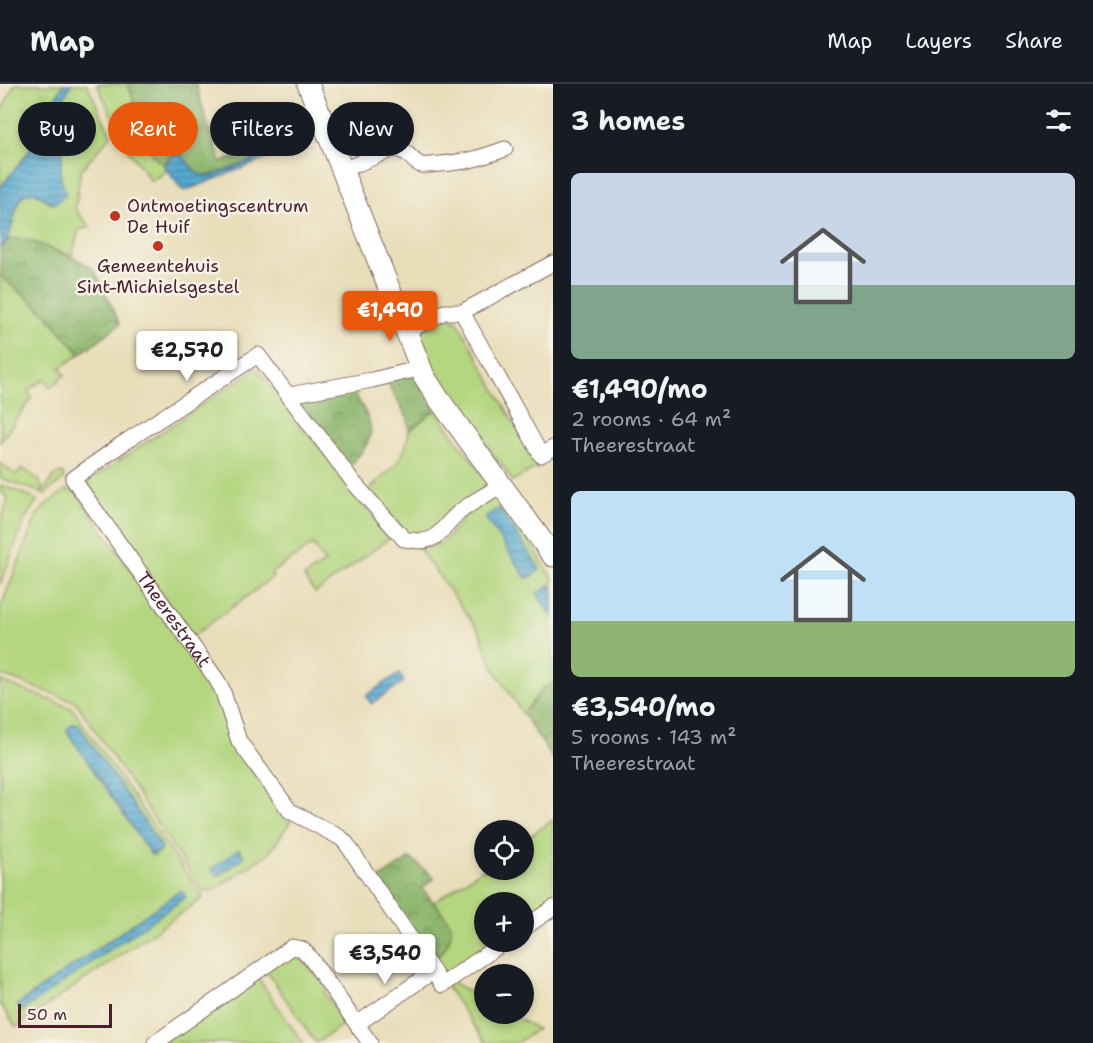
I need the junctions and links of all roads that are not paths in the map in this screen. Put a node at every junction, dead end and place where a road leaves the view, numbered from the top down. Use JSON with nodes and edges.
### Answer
{"nodes":[{"id":1,"x":308,"y":84,"type":"edge"},
{"id":2,"x":505,"y":149,"type":"dead end"},
{"id":3,"x":342,"y":170,"type":"junction"},
{"id":4,"x":553,"y":263,"type":"edge"},
{"id":5,"x":462,"y":312,"type":"junction"},
{"id":6,"x":407,"y":331,"type":"junction"},
{"id":7,"x":422,"y":368,"type":"junction"},
{"id":8,"x":289,"y":395,"type":"junction"},
{"id":9,"x":553,"y":448,"type":"edge"},
{"id":10,"x":501,"y":485,"type":"junction"},
{"id":11,"x":553,"y":556,"type":"edge"},
{"id":12,"x":553,"y":908,"type":"edge"},
{"id":13,"x":534,"y":921,"type":"edge"},
{"id":14,"x":490,"y":952,"type":"edge"},
{"id":15,"x":432,"y":972,"type":"junction"},
{"id":16,"x":357,"y":1024,"type":"junction"},
{"id":17,"x":155,"y":1043,"type":"edge"},
{"id":18,"x":370,"y":1043,"type":"edge"}],
"edges":[{"from":1,"to":3,"type":"main road"},
{"from":2,"to":3,"type":"street"},
{"from":3,"to":6,"type":"main road"},
{"from":4,"to":5,"type":"street"},
{"from":5,"to":6,"type":"street"},
{"from":5,"to":9,"type":"street"},
{"from":6,"to":7,"type":"main road"},
{"from":7,"to":8,"type":"street"},
{"from":7,"to":10,"type":"main road"},
{"from":8,"to":10,"type":"street","name":"Theerestraat"},
{"from":8,"to":15,"type":"street","name":"Theerestraat"},
{"from":10,"to":11,"type":"main road"},
{"from":12,"to":13,"type":"street"},
{"from":14,"to":15,"type":"street","name":"Theerestraat"},
{"from":15,"to":16,"type":"street"},
{"from":16,"to":17,"type":"street"},
{"from":16,"to":18,"type":"street"}]}
